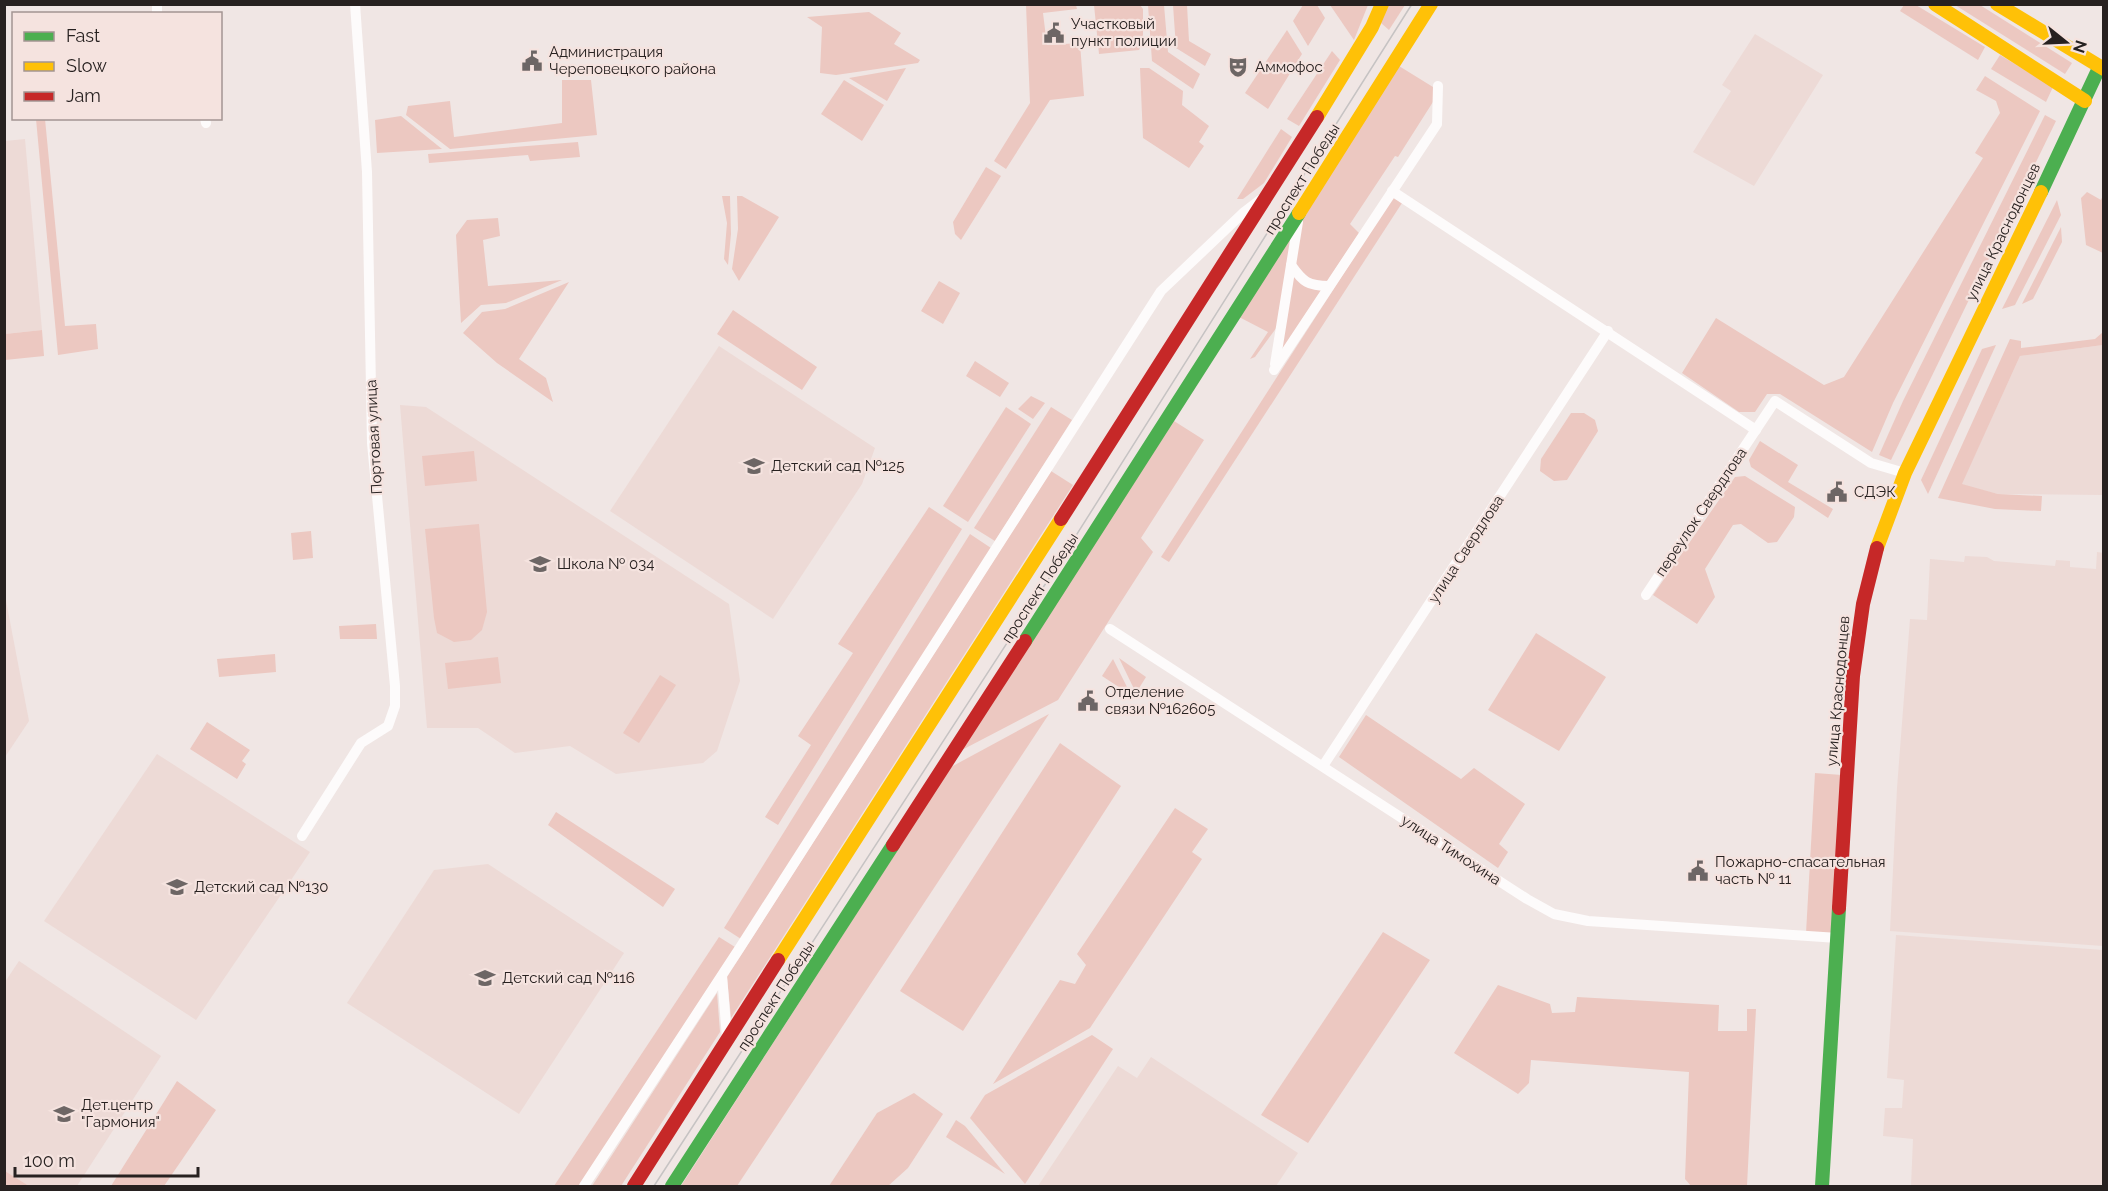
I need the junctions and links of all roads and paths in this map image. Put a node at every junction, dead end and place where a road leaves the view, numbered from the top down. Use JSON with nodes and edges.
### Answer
{"nodes":[{"id":1,"x":355,"y":4,"type":"edge"},
{"id":2,"x":1382,"y":4,"type":"edge"},
{"id":3,"x":1431,"y":4,"type":"edge"},
{"id":4,"x":1935,"y":4,"type":"edge"},
{"id":5,"x":1997,"y":4,"type":"edge"},
{"id":6,"x":2101,"y":68,"type":"edge"},
{"id":7,"x":1438,"y":86,"type":"dead end"},
{"id":8,"x":2085,"y":101,"type":"junction"},
{"id":9,"x":1392,"y":191,"type":"junction"},
{"id":10,"x":1270,"y":192,"type":"junction"},
{"id":11,"x":1299,"y":214,"type":"junction"},
{"id":12,"x":1291,"y":265,"type":"junction"},
{"id":13,"x":1329,"y":286,"type":"junction"},
{"id":14,"x":1608,"y":332,"type":"junction"},
{"id":15,"x":1756,"y":430,"type":"junction"},
{"id":16,"x":1905,"y":473,"type":"junction"},
{"id":17,"x":1646,"y":595,"type":"dead end"},
{"id":18,"x":1110,"y":629,"type":"dead end"},
{"id":19,"x":1323,"y":766,"type":"junction"},
{"id":20,"x":302,"y":836,"type":"dead end"},
{"id":21,"x":1838,"y":938,"type":"junction"},
{"id":22,"x":722,"y":976,"type":"junction"},
{"id":23,"x":728,"y":1040,"type":"junction"},
{"id":24,"x":584,"y":1186,"type":"edge"},
{"id":25,"x":634,"y":1186,"type":"edge"},
{"id":26,"x":672,"y":1186,"type":"edge"},
{"id":27,"x":1822,"y":1186,"type":"edge"}],
"edges":[{"from":1,"to":20,"type":"street","name":"Портовая улица"},
{"from":2,"to":10,"type":"main road","name":"проспект Победы"},
{"from":3,"to":11,"type":"main road","name":"проспект Победы"},
{"from":4,"to":8,"type":"main road"},
{"from":5,"to":6,"type":"main road"},
{"from":6,"to":8,"type":"main road","name":"улица Краснодонцев"},
{"from":7,"to":9,"type":"street"},
{"from":8,"to":16,"type":"main road","name":"улица Краснодонцев"},
{"from":9,"to":13,"type":"street"},
{"from":9,"to":14,"type":"street"},
{"from":10,"to":22,"type":"street"},
{"from":10,"to":23,"type":"main road","name":"проспект Победы"},
{"from":11,"to":12,"type":"street"},
{"from":11,"to":26,"type":"main road","name":"проспект Победы"},
{"from":12,"to":13,"type":"street"},
{"from":12,"to":13,"type":"street"},
{"from":14,"to":15,"type":"street"},
{"from":14,"to":19,"type":"street","name":"улица Свердлова"},
{"from":15,"to":16,"type":"street","name":"переулок Свердлова"},
{"from":15,"to":17,"type":"street","name":"переулок Свердлова"},
{"from":16,"to":21,"type":"main road","name":"улица Краснодонцев"},
{"from":18,"to":19,"type":"street","name":"улица Тимохина"},
{"from":19,"to":21,"type":"street","name":"улица Тимохина"},
{"from":21,"to":27,"type":"main road","name":"улица Краснодонцев"},
{"from":22,"to":23,"type":"street"},
{"from":22,"to":24,"type":"street"},
{"from":23,"to":25,"type":"main road","name":"проспект Победы"}]}
